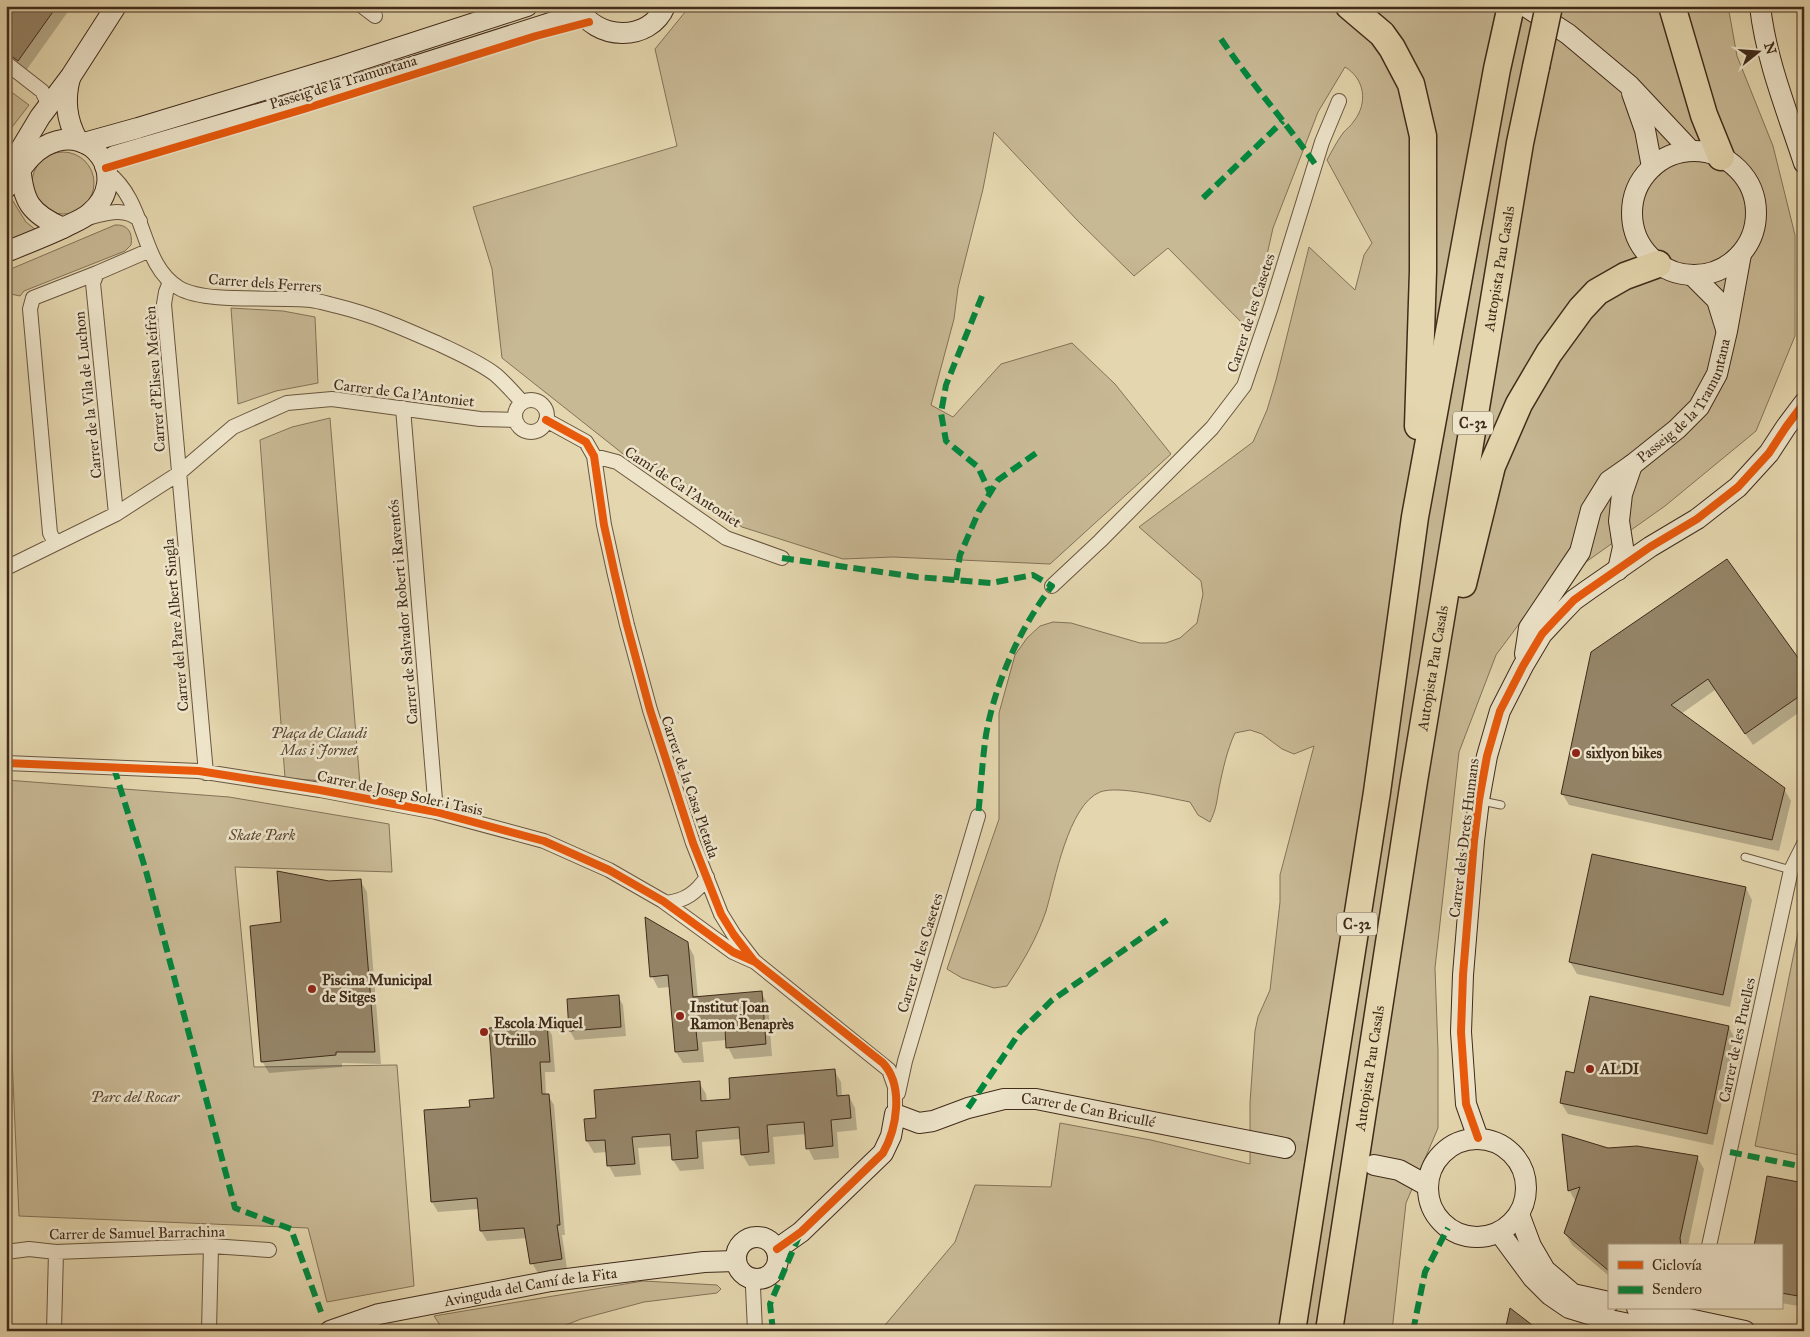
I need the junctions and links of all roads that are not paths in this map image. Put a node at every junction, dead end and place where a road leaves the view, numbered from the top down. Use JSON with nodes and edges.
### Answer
{"nodes":[{"id":1,"x":116,"y":6,"type":"edge"},
{"id":2,"x":362,"y":6,"type":"edge"},
{"id":3,"x":527,"y":6,"type":"edge"},
{"id":4,"x":665,"y":6,"type":"edge"},
{"id":5,"x":1349,"y":6,"type":"edge"},
{"id":6,"x":1511,"y":6,"type":"edge"},
{"id":7,"x":1525,"y":6,"type":"edge"},
{"id":8,"x":1549,"y":6,"type":"edge"},
{"id":9,"x":1672,"y":6,"type":"edge"},
{"id":10,"x":1760,"y":6,"type":"edge"},
{"id":11,"x":580,"y":11,"type":"edge"},
{"id":12,"x":375,"y":16,"type":"dead end"},
{"id":13,"x":6,"y":63,"type":"edge"},
{"id":14,"x":71,"y":76,"type":"junction"},
{"id":15,"x":1630,"y":86,"type":"junction"},
{"id":16,"x":1339,"y":101,"type":"dead end"},
{"id":17,"x":49,"y":105,"type":"junction"},
{"id":18,"x":81,"y":141,"type":"junction"},
{"id":19,"x":1691,"y":151,"type":"junction"},
{"id":20,"x":1721,"y":157,"type":"junction"},
{"id":21,"x":1804,"y":163,"type":"edge"},
{"id":22,"x":109,"y":164,"type":"junction"},
{"id":23,"x":15,"y":165,"type":"edge"},
{"id":24,"x":1652,"y":167,"type":"junction"},
{"id":25,"x":6,"y":188,"type":"edge"},
{"id":26,"x":140,"y":221,"type":"junction"},
{"id":27,"x":70,"y":225,"type":"junction"},
{"id":28,"x":150,"y":250,"type":"junction"},
{"id":29,"x":6,"y":252,"type":"edge"},
{"id":30,"x":1741,"y":254,"type":"junction"},
{"id":31,"x":1658,"y":264,"type":"junction"},
{"id":32,"x":97,"y":274,"type":"junction"},
{"id":33,"x":1692,"y":275,"type":"junction"},
{"id":34,"x":170,"y":282,"type":"junction"},
{"id":35,"x":1727,"y":332,"type":"junction"},
{"id":36,"x":522,"y":402,"type":"junction"},
{"id":37,"x":1804,"y":403,"type":"edge"},
{"id":38,"x":403,"y":408,"type":"junction"},
{"id":39,"x":515,"y":420,"type":"junction"},
{"id":40,"x":546,"y":420,"type":"junction"},
{"id":41,"x":594,"y":456,"type":"junction"},
{"id":42,"x":1632,"y":465,"type":"junction"},
{"id":43,"x":178,"y":474,"type":"junction"},
{"id":44,"x":116,"y":514,"type":"junction"},
{"id":45,"x":1415,"y":517,"type":"junction"},
{"id":46,"x":1619,"y":521,"type":"junction"},
{"id":47,"x":58,"y":542,"type":"junction"},
{"id":48,"x":1650,"y":547,"type":"junction"},
{"id":49,"x":782,"y":558,"type":"dead end"},
{"id":50,"x":6,"y":568,"type":"edge"},
{"id":51,"x":1618,"y":570,"type":"junction"},
{"id":52,"x":1052,"y":586,"type":"dead end"},
{"id":53,"x":1523,"y":666,"type":"junction"},
{"id":54,"x":6,"y":762,"type":"edge"},
{"id":55,"x":206,"y":773,"type":"junction"},
{"id":56,"x":1414,"y":781,"type":"junction"},
{"id":57,"x":1479,"y":800,"type":"junction"},
{"id":58,"x":1501,"y":805,"type":"dead end"},
{"id":59,"x":436,"y":812,"type":"junction"},
{"id":60,"x":978,"y":816,"type":"dead end"},
{"id":61,"x":1804,"y":844,"type":"edge"},
{"id":62,"x":1745,"y":857,"type":"dead end"},
{"id":63,"x":1790,"y":870,"type":"junction"},
{"id":64,"x":706,"y":877,"type":"junction"},
{"id":65,"x":667,"y":903,"type":"junction"},
{"id":66,"x":754,"y":961,"type":"junction"},
{"id":67,"x":1466,"y":1104,"type":"junction"},
{"id":68,"x":896,"y":1107,"type":"junction"},
{"id":69,"x":1478,"y":1138,"type":"junction"},
{"id":70,"x":1453,"y":1144,"type":"junction"},
{"id":71,"x":1284,"y":1148,"type":"tunnel mouth"},
{"id":72,"x":1434,"y":1164,"type":"junction"},
{"id":73,"x":1374,"y":1165,"type":"tunnel mouth"},
{"id":74,"x":1399,"y":1170,"type":"junction"},
{"id":75,"x":1428,"y":1186,"type":"junction"},
{"id":76,"x":1519,"y":1214,"type":"junction"},
{"id":77,"x":1499,"y":1232,"type":"junction"},
{"id":78,"x":1709,"y":1244,"type":"edge"},
{"id":79,"x":211,"y":1246,"type":"junction"},
{"id":80,"x":777,"y":1249,"type":"junction"},
{"id":81,"x":269,"y":1250,"type":"dead end"},
{"id":82,"x":6,"y":1252,"type":"edge"},
{"id":83,"x":56,"y":1252,"type":"junction"},
{"id":84,"x":736,"y":1261,"type":"junction"},
{"id":85,"x":756,"y":1279,"type":"junction"},
{"id":86,"x":1608,"y":1302,"type":"edge"},
{"id":87,"x":1656,"y":1310,"type":"edge"},
{"id":88,"x":1693,"y":1314,"type":"edge"},
{"id":89,"x":1620,"y":1326,"type":"edge"},
{"id":90,"x":1657,"y":1330,"type":"edge"},
{"id":91,"x":54,"y":1331,"type":"edge"},
{"id":92,"x":209,"y":1331,"type":"edge"},
{"id":93,"x":330,"y":1331,"type":"edge"},
{"id":94,"x":755,"y":1331,"type":"edge"},
{"id":95,"x":1292,"y":1331,"type":"edge"},
{"id":96,"x":1329,"y":1331,"type":"edge"},
{"id":97,"x":1745,"y":1331,"type":"edge"}],
"edges":[{"from":1,"to":14,"type":"street"},
{"from":2,"to":12,"type":"street"},
{"from":3,"to":18,"type":"street","name":"Passeig de la Tramuntana"},
{"from":4,"to":11,"type":"street","name":"Passeig de la Tramuntana"},
{"from":5,"to":45,"type":"highway"},
{"from":6,"to":45,"type":"highway","number":"C-32"},
{"from":7,"to":15,"type":"street"},
{"from":8,"to":56,"type":"highway","name":"Autopista Pau Casals","number":"C-32","bridge":true},
{"from":9,"to":20,"type":"highway"},
{"from":10,"to":21,"type":"street"},
{"from":11,"to":22,"type":"street","name":"Passeig de la Tramuntana"},
{"from":13,"to":17,"type":"street"},
{"from":14,"to":17,"type":"street"},
{"from":14,"to":18,"type":"street"},
{"from":15,"to":19,"type":"street"},
{"from":15,"to":24,"type":"street"},
{"from":16,"to":52,"type":"street","name":"Carrer de les Casetes"},
{"from":17,"to":23,"type":"street"},
{"from":18,"to":22,"type":"street"},
{"from":18,"to":23,"type":"street"},
{"from":19,"to":20,"type":"street"},
{"from":19,"to":24,"type":"street"},
{"from":20,"to":30,"type":"street"},
{"from":22,"to":26,"type":"street","name":"Carrer dels Ferrers"},
{"from":22,"to":27,"type":"street"},
{"from":23,"to":25,"type":"street"},
{"from":23,"to":27,"type":"street"},
{"from":24,"to":31,"type":"street"},
{"from":26,"to":27,"type":"street"},
{"from":26,"to":28,"type":"street","name":"Carrer dels Ferrers"},
{"from":27,"to":29,"type":"street"},
{"from":28,"to":32,"type":"street"},
{"from":28,"to":34,"type":"street","name":"Carrer dels Ferrers"},
{"from":30,"to":33,"type":"street"},
{"from":30,"to":35,"type":"street","name":"Passeig de la Tramuntana"},
{"from":31,"to":33,"type":"street"},
{"from":31,"to":56,"type":"highway"},
{"from":32,"to":44,"type":"street","name":"Carrer de la Vila de Luchon"},
{"from":32,"to":47,"type":"street"},
{"from":33,"to":35,"type":"street","name":"Passeig de la Tramuntana"},
{"from":34,"to":36,"type":"street","name":"Carrer dels Ferrers"},
{"from":34,"to":43,"type":"street","name":"Carrer d'Eliseu Meifrèn"},
{"from":35,"to":42,"type":"street","name":"Passeig de la Tramuntana"},
{"from":36,"to":39,"type":"street"},
{"from":36,"to":40,"type":"street"},
{"from":37,"to":48,"type":"street","name":"Carrer dels Drets Humans"},
{"from":38,"to":39,"type":"street","name":"Carrer de Ca l'Antoniet"},
{"from":38,"to":43,"type":"street","name":"Carrer de Ca l'Antoniet"},
{"from":38,"to":59,"type":"street","name":"Carrer de Salvador Robert i Raventós"},
{"from":39,"to":40,"type":"street"},
{"from":40,"to":41,"type":"street"},
{"from":41,"to":49,"type":"street","name":"Camí de Ca l'Antoniet"},
{"from":41,"to":64,"type":"street","name":"Carrer de la Casa Pletada"},
{"from":42,"to":46,"type":"street"},
{"from":42,"to":53,"type":"street","name":"Passeig de la Tramuntana"},
{"from":43,"to":44,"type":"street","name":"Carrer de Ca l'Antoniet"},
{"from":43,"to":55,"type":"street","name":"Carrer del Pare Albert Singla"},
{"from":44,"to":47,"type":"street","name":"Carrer de Ca l'Antoniet"},
{"from":45,"to":95,"type":"highway","number":"C-32"},
{"from":46,"to":48,"type":"street"},
{"from":46,"to":51,"type":"street"},
{"from":47,"to":50,"type":"street","name":"Carrer de Ca l'Antoniet"},
{"from":48,"to":51,"type":"street","name":"Carrer dels Drets Humans"},
{"from":51,"to":53,"type":"street","name":"Carrer dels Drets Humans"},
{"from":53,"to":57,"type":"street","name":"Carrer dels Drets Humans"},
{"from":54,"to":55,"type":"street","name":"Carrer de Josep Soler i Tasis"},
{"from":55,"to":59,"type":"street","name":"Carrer de Josep Soler i Tasis"},
{"from":56,"to":96,"type":"highway","name":"Autopista Pau Casals","number":"C-32"},
{"from":57,"to":58,"type":"lane"},
{"from":57,"to":67,"type":"street","name":"Carrer dels Drets Humans"},
{"from":59,"to":65,"type":"street","name":"Carrer de Josep Soler i Tasis"},
{"from":60,"to":68,"type":"street","name":"Carrer de les Casetes"},
{"from":61,"to":63,"type":"street","name":"Carrer de les Pruelles"},
{"from":62,"to":63,"type":"lane"},
{"from":63,"to":78,"type":"street","name":"Carrer de les Pruelles"},
{"from":64,"to":65,"type":"street"},
{"from":64,"to":66,"type":"street","name":"Carrer de la Casa Pletada"},
{"from":65,"to":66,"type":"street","name":"Carrer de Josep Soler i Tasis"},
{"from":66,"to":68,"type":"street","name":"Carrer de la Casa Pletada"},
{"from":67,"to":69,"type":"street","name":"Carrer dels Drets Humans"},
{"from":67,"to":70,"type":"street","name":"Carrer dels Drets Humans"},
{"from":68,"to":71,"type":"street","name":"Carrer de Can Bricullé"},
{"from":68,"to":80,"type":"street"},
{"from":69,"to":70,"type":"street"},
{"from":69,"to":76,"type":"street"},
{"from":70,"to":72,"type":"street"},
{"from":72,"to":74,"type":"street"},
{"from":72,"to":75,"type":"street"},
{"from":73,"to":74,"type":"street"},
{"from":74,"to":75,"type":"street"},
{"from":75,"to":77,"type":"street"},
{"from":76,"to":77,"type":"street"},
{"from":76,"to":86,"type":"street"},
{"from":77,"to":89,"type":"street"},
{"from":79,"to":81,"type":"street","name":"Carrer de Samuel Barrachina"},
{"from":79,"to":83,"type":"street","name":"Carrer de Samuel Barrachina"},
{"from":79,"to":92,"type":"street"},
{"from":80,"to":84,"type":"street"},
{"from":80,"to":85,"type":"street"},
{"from":82,"to":83,"type":"street","name":"Carrer de Samuel Barrachina"},
{"from":83,"to":91,"type":"street"},
{"from":84,"to":85,"type":"street"},
{"from":84,"to":93,"type":"street","name":"Avinguda del Camí de la Fita"},
{"from":85,"to":94,"type":"street"},
{"from":87,"to":88,"type":"street"},
{"from":88,"to":97,"type":"street"},
{"from":89,"to":90,"type":"street"}]}
